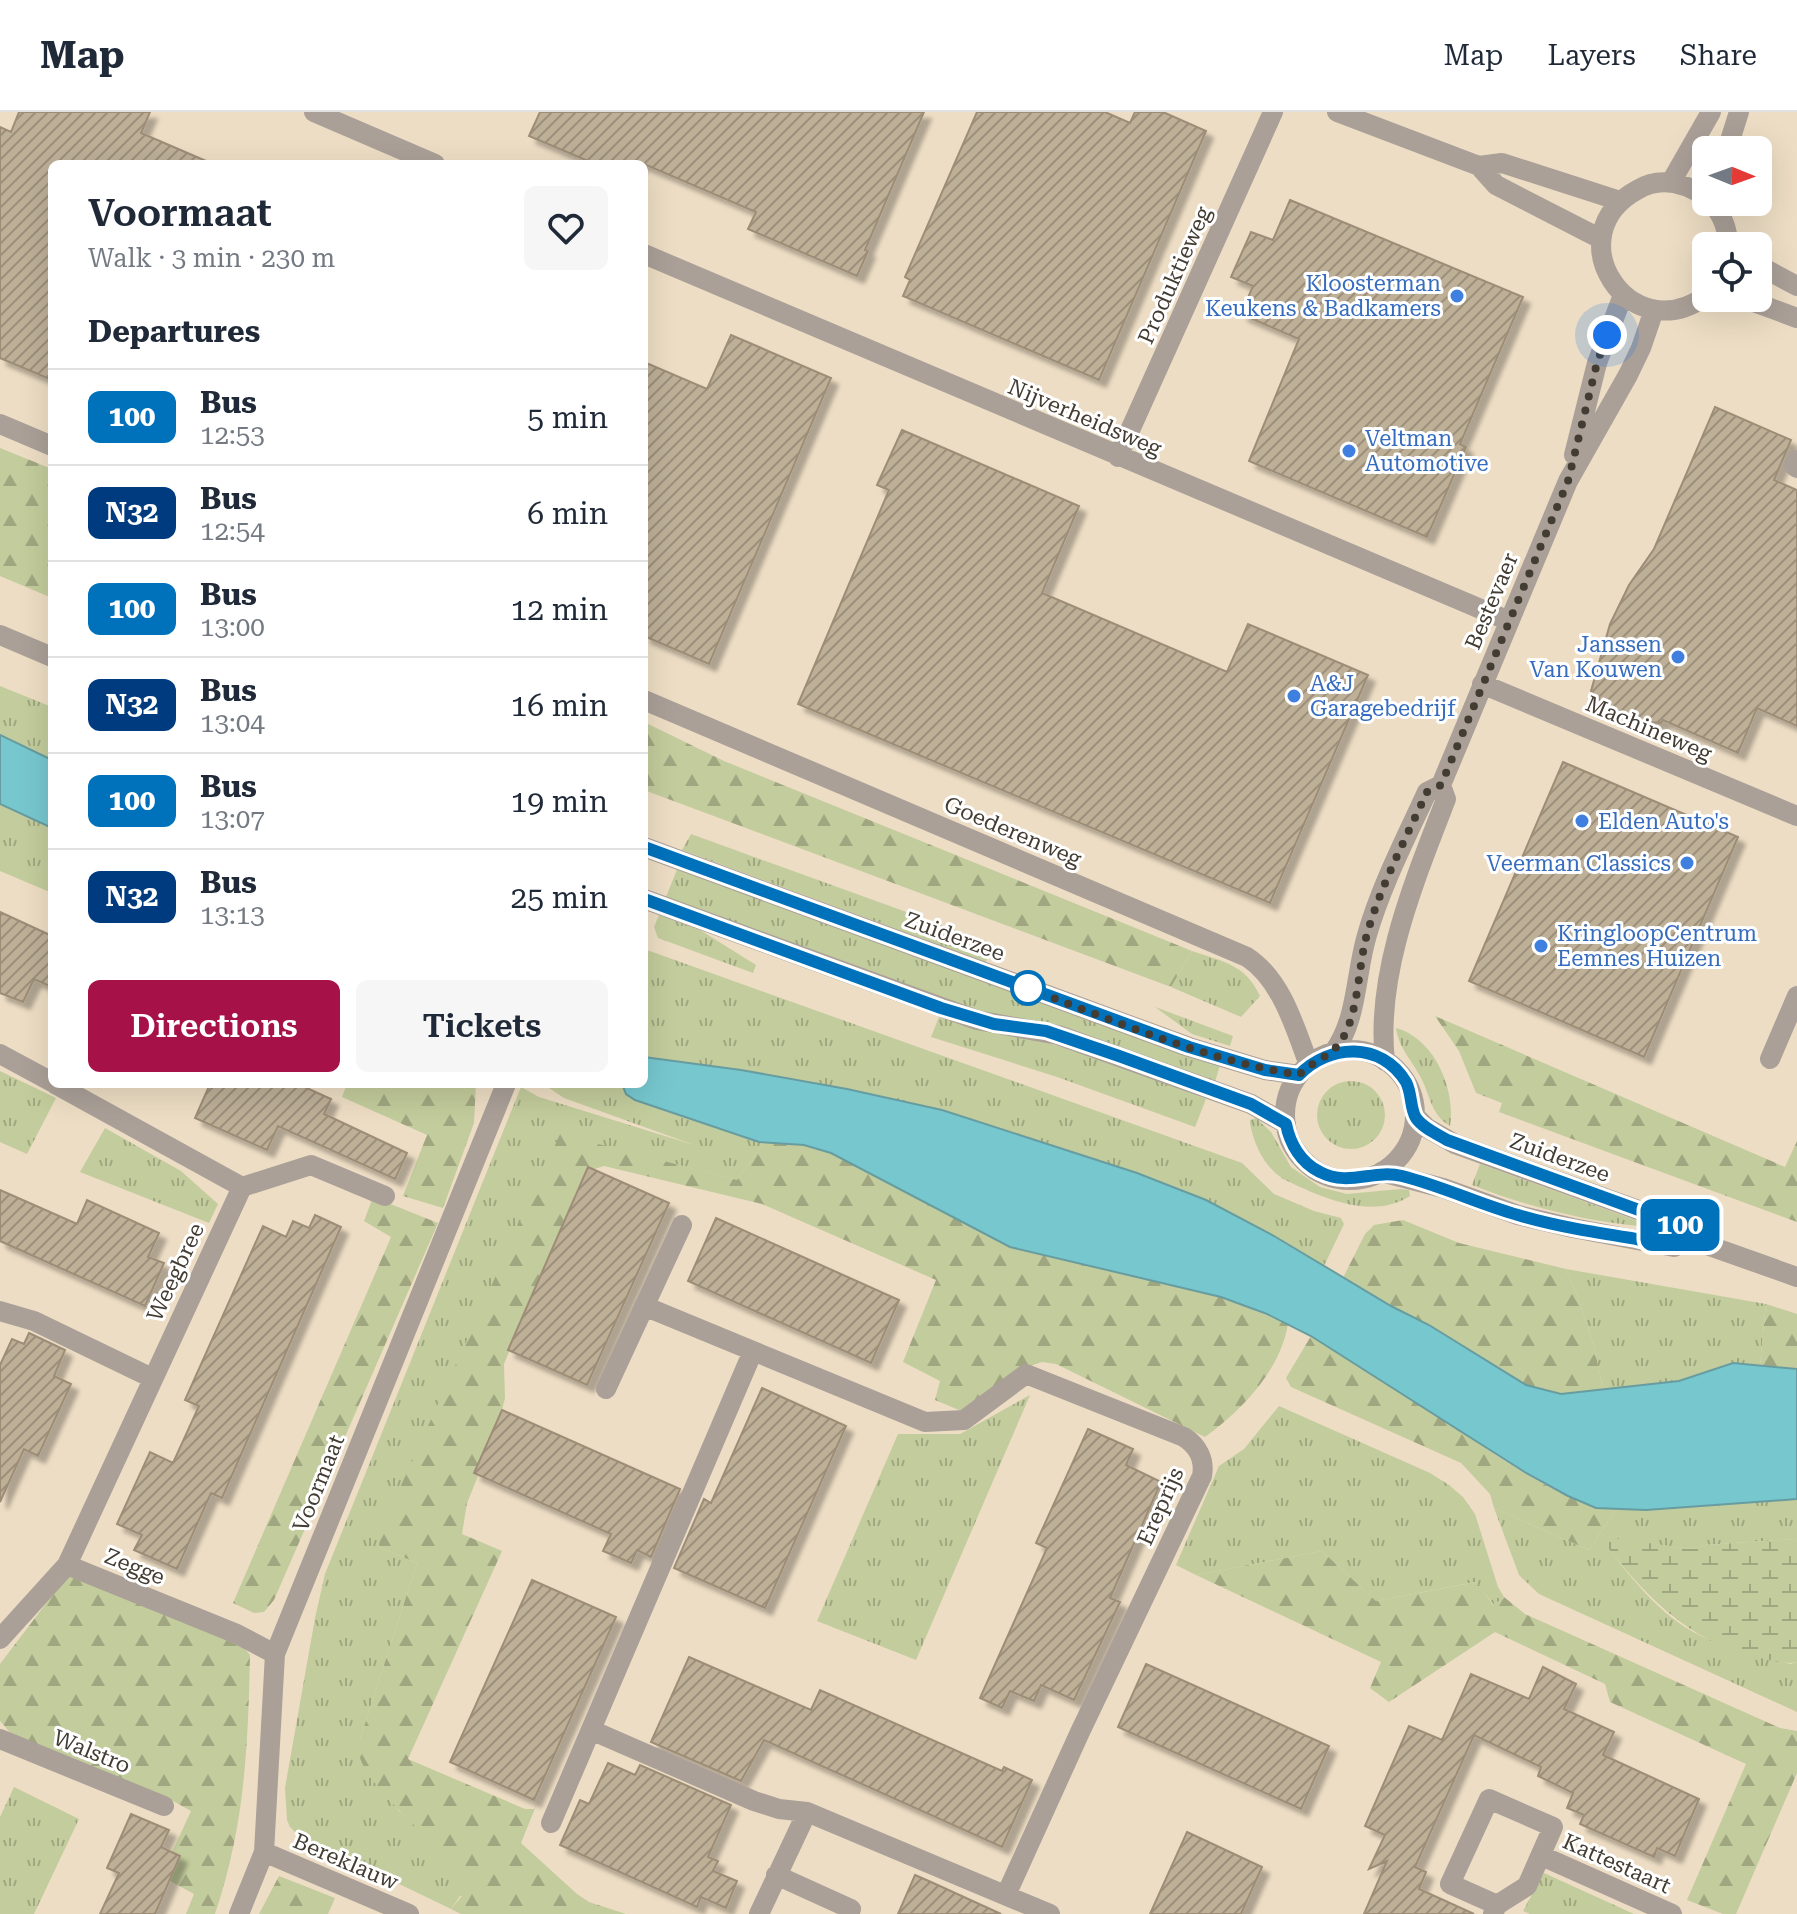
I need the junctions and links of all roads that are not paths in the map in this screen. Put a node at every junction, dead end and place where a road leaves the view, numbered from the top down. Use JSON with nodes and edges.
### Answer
{"nodes":[{"id":1,"x":314,"y":112,"type":"edge"},
{"id":2,"x":1273,"y":112,"type":"edge"},
{"id":3,"x":1337,"y":112,"type":"edge"},
{"id":4,"x":1711,"y":112,"type":"edge"},
{"id":5,"x":1739,"y":112,"type":"edge"},
{"id":6,"x":1731,"y":136,"type":"edge"},
{"id":7,"x":426,"y":160,"type":"edge"},
{"id":8,"x":1479,"y":166,"type":"junction"},
{"id":9,"x":1671,"y":182,"type":"junction"},
{"id":10,"x":1692,"y":188,"type":"edge"},
{"id":11,"x":1620,"y":201,"type":"junction"},
{"id":12,"x":1601,"y":239,"type":"junction"},
{"id":13,"x":648,"y":256,"type":"edge"},
{"id":14,"x":1772,"y":273,"type":"edge"},
{"id":15,"x":1797,"y":286,"type":"edge"},
{"id":16,"x":1623,"y":295,"type":"junction"},
{"id":17,"x":1692,"y":304,"type":"edge"},
{"id":18,"x":1772,"y":309,"type":"edge"},
{"id":19,"x":1654,"y":310,"type":"junction"},
{"id":20,"x":1797,"y":318,"type":"edge"},
{"id":21,"x":0,"y":424,"type":"edge"},
{"id":22,"x":48,"y":444,"type":"edge"},
{"id":23,"x":1118,"y":457,"type":"junction"},
{"id":24,"x":1797,"y":460,"type":"edge"},
{"id":25,"x":1797,"y":468,"type":"edge"},
{"id":26,"x":1568,"y":481,"type":"junction"},
{"id":27,"x":1509,"y":621,"type":"junction"},
{"id":28,"x":0,"y":635,"type":"edge"},
{"id":29,"x":48,"y":655,"type":"edge"},
{"id":30,"x":1482,"y":684,"type":"junction"},
{"id":31,"x":648,"y":702,"type":"edge"},
{"id":32,"x":1441,"y":785,"type":"junction"},
{"id":33,"x":1797,"y":816,"type":"edge"},
{"id":34,"x":648,"y":848,"type":"edge"},
{"id":35,"x":648,"y":900,"type":"edge"},
{"id":36,"x":1797,"y":996,"type":"edge"},
{"id":37,"x":1333,"y":1053,"type":"junction"},
{"id":38,"x":0,"y":1054,"type":"edge"},
{"id":39,"x":1770,"y":1059,"type":"dead end"},
{"id":40,"x":1385,"y":1061,"type":"junction"},
{"id":41,"x":1304,"y":1070,"type":"junction"},
{"id":42,"x":48,"y":1080,"type":"edge"},
{"id":43,"x":63,"y":1088,"type":"edge"},
{"id":44,"x":504,"y":1088,"type":"edge"},
{"id":45,"x":1415,"y":1116,"type":"junction"},
{"id":46,"x":1286,"y":1124,"type":"junction"},
{"id":47,"x":1381,"y":1172,"type":"junction"},
{"id":48,"x":242,"y":1187,"type":"junction"},
{"id":49,"x":385,"y":1196,"type":"dead end"},
{"id":50,"x":682,"y":1225,"type":"dead end"},
{"id":51,"x":1690,"y":1239,"type":"junction"},
{"id":52,"x":1797,"y":1277,"type":"edge"},
{"id":53,"x":644,"y":1306,"type":"junction"},
{"id":54,"x":0,"y":1311,"type":"edge"},
{"id":55,"x":753,"y":1351,"type":"junction"},
{"id":56,"x":152,"y":1378,"type":"junction"},
{"id":57,"x":606,"y":1389,"type":"dead end"},
{"id":58,"x":67,"y":1565,"type":"junction"},
{"id":59,"x":0,"y":1639,"type":"edge"},
{"id":60,"x":275,"y":1654,"type":"junction"},
{"id":61,"x":591,"y":1730,"type":"junction"},
{"id":62,"x":1,"y":1741,"type":"edge"},
{"id":63,"x":164,"y":1806,"type":"dead end"},
{"id":64,"x":807,"y":1812,"type":"junction"},
{"id":65,"x":551,"y":1823,"type":"dead end"},
{"id":66,"x":264,"y":1852,"type":"junction"},
{"id":67,"x":1542,"y":1856,"type":"junction"},
{"id":68,"x":776,"y":1875,"type":"junction"},
{"id":69,"x":1006,"y":1895,"type":"junction"},
{"id":70,"x":1495,"y":1910,"type":"edge"},
{"id":71,"x":239,"y":1914,"type":"edge"},
{"id":72,"x":409,"y":1914,"type":"edge"},
{"id":73,"x":759,"y":1914,"type":"edge"},
{"id":74,"x":849,"y":1914,"type":"edge"},
{"id":75,"x":1050,"y":1914,"type":"edge"},
{"id":76,"x":1672,"y":1914,"type":"edge"}],
"edges":[{"from":1,"to":7,"type":"street"},
{"from":2,"to":23,"type":"street","name":"Produktieweg"},
{"from":3,"to":8,"type":"street"},
{"from":4,"to":9,"type":"street"},
{"from":5,"to":6,"type":"street"},
{"from":8,"to":11,"type":"street"},
{"from":8,"to":12,"type":"street"},
{"from":9,"to":10,"type":"street"},
{"from":9,"to":11,"type":"street"},
{"from":11,"to":12,"type":"street"},
{"from":12,"to":16,"type":"street"},
{"from":13,"to":23,"type":"street","name":"Nijverheidsweg"},
{"from":14,"to":15,"type":"street"},
{"from":16,"to":19,"type":"street"},
{"from":16,"to":26,"type":"street","name":"Bestevaer"},
{"from":17,"to":19,"type":"street"},
{"from":18,"to":20,"type":"street"},
{"from":19,"to":26,"type":"street","name":"Bestevaer"},
{"from":21,"to":22,"type":"street"},
{"from":23,"to":27,"type":"street","name":"Nijverheidsweg"},
{"from":24,"to":25,"type":"street"},
{"from":26,"to":27,"type":"street","name":"Bestevaer"},
{"from":27,"to":30,"type":"street","name":"Bestevaer"},
{"from":28,"to":29,"type":"street"},
{"from":30,"to":32,"type":"street","name":"Bestevaer"},
{"from":30,"to":33,"type":"street","name":"Machineweg"},
{"from":31,"to":41,"type":"street","name":"Goederenweg"},
{"from":32,"to":37,"type":"street","name":"Bestevaer"},
{"from":32,"to":40,"type":"street","name":"Bestevaer"},
{"from":34,"to":41,"type":"street","name":"Zuiderzee"},
{"from":35,"to":46,"type":"street"},
{"from":36,"to":39,"type":"street"},
{"from":37,"to":40,"type":"street"},
{"from":37,"to":41,"type":"street"},
{"from":38,"to":42,"type":"street"},
{"from":40,"to":45,"type":"street"},
{"from":41,"to":46,"type":"street"},
{"from":43,"to":48,"type":"street"},
{"from":44,"to":60,"type":"street","name":"Voormaat"},
{"from":45,"to":47,"type":"street"},
{"from":45,"to":51,"type":"street","name":"Zuiderzee"},
{"from":46,"to":47,"type":"street"},
{"from":47,"to":51,"type":"street","name":"Zuiderzee"},
{"from":48,"to":49,"type":"street"},
{"from":48,"to":56,"type":"street","name":"Weegbree"},
{"from":50,"to":53,"type":"street"},
{"from":51,"to":52,"type":"street","name":"Zuiderzee"},
{"from":53,"to":55,"type":"street","name":"Ereprijs"},
{"from":53,"to":57,"type":"street"},
{"from":54,"to":56,"type":"street"},
{"from":55,"to":61,"type":"street"},
{"from":55,"to":69,"type":"street","name":"Ereprijs"},
{"from":56,"to":58,"type":"street","name":"Weegbree"},
{"from":58,"to":59,"type":"street"},
{"from":58,"to":60,"type":"street","name":"Zegge"},
{"from":60,"to":66,"type":"street","name":"Voormaat"},
{"from":61,"to":64,"type":"street"},
{"from":61,"to":65,"type":"street"},
{"from":62,"to":63,"type":"street","name":"Walstro"},
{"from":64,"to":68,"type":"street"},
{"from":64,"to":69,"type":"street"},
{"from":66,"to":71,"type":"street","name":"Voormaat"},
{"from":66,"to":72,"type":"street","name":"Bereklauw"},
{"from":67,"to":70,"type":"street","name":"Kattestaart"},
{"from":67,"to":70,"type":"street","name":"Kattestaart"},
{"from":67,"to":76,"type":"street","name":"Kattestaart"},
{"from":68,"to":73,"type":"street"},
{"from":68,"to":74,"type":"street"},
{"from":69,"to":75,"type":"street"}]}
